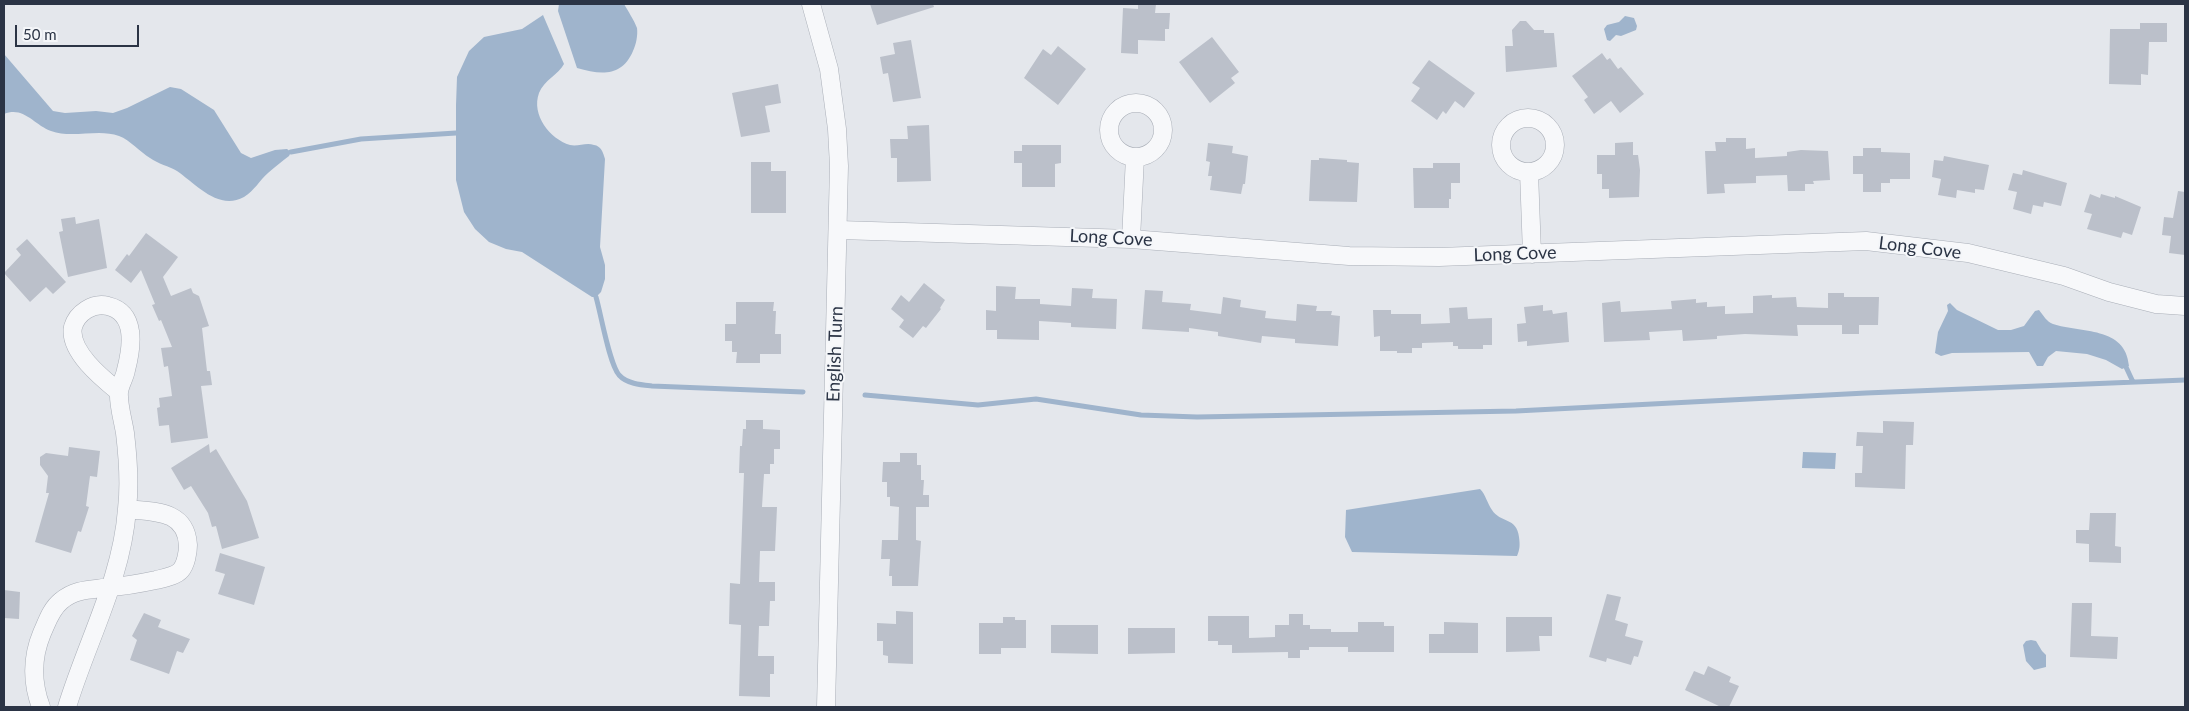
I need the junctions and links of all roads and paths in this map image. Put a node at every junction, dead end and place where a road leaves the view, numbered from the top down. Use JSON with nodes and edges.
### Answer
{"nodes":[{"id":1,"x":811,"y":4,"type":"edge"},
{"id":2,"x":1135,"y":157,"type":"dead end"},
{"id":3,"x":1529,"y":172,"type":"dead end"},
{"id":4,"x":838,"y":230,"type":"junction"},
{"id":5,"x":1131,"y":239,"type":"junction"},
{"id":6,"x":1532,"y":254,"type":"junction"},
{"id":7,"x":2185,"y":306,"type":"edge"},
{"id":8,"x":119,"y":392,"type":"junction"},
{"id":9,"x":128,"y":509,"type":"junction"},
{"id":10,"x":110,"y":588,"type":"junction"},
{"id":11,"x":41,"y":707,"type":"edge"},
{"id":12,"x":67,"y":707,"type":"edge"},
{"id":13,"x":826,"y":707,"type":"edge"}],
"edges":[{"from":1,"to":4,"type":"street","name":"English Turn"},
{"from":2,"to":5,"type":"street"},
{"from":3,"to":6,"type":"street"},
{"from":4,"to":5,"type":"street","name":"Long Cove"},
{"from":4,"to":13,"type":"street","name":"English Turn"},
{"from":5,"to":6,"type":"street","name":"Long Cove"},
{"from":6,"to":7,"type":"street","name":"Long Cove"},
{"from":8,"to":8,"type":"street"},
{"from":8,"to":9,"type":"street"},
{"from":9,"to":10,"type":"street"},
{"from":9,"to":10,"type":"street"},
{"from":10,"to":11,"type":"street"},
{"from":10,"to":12,"type":"street"}]}
